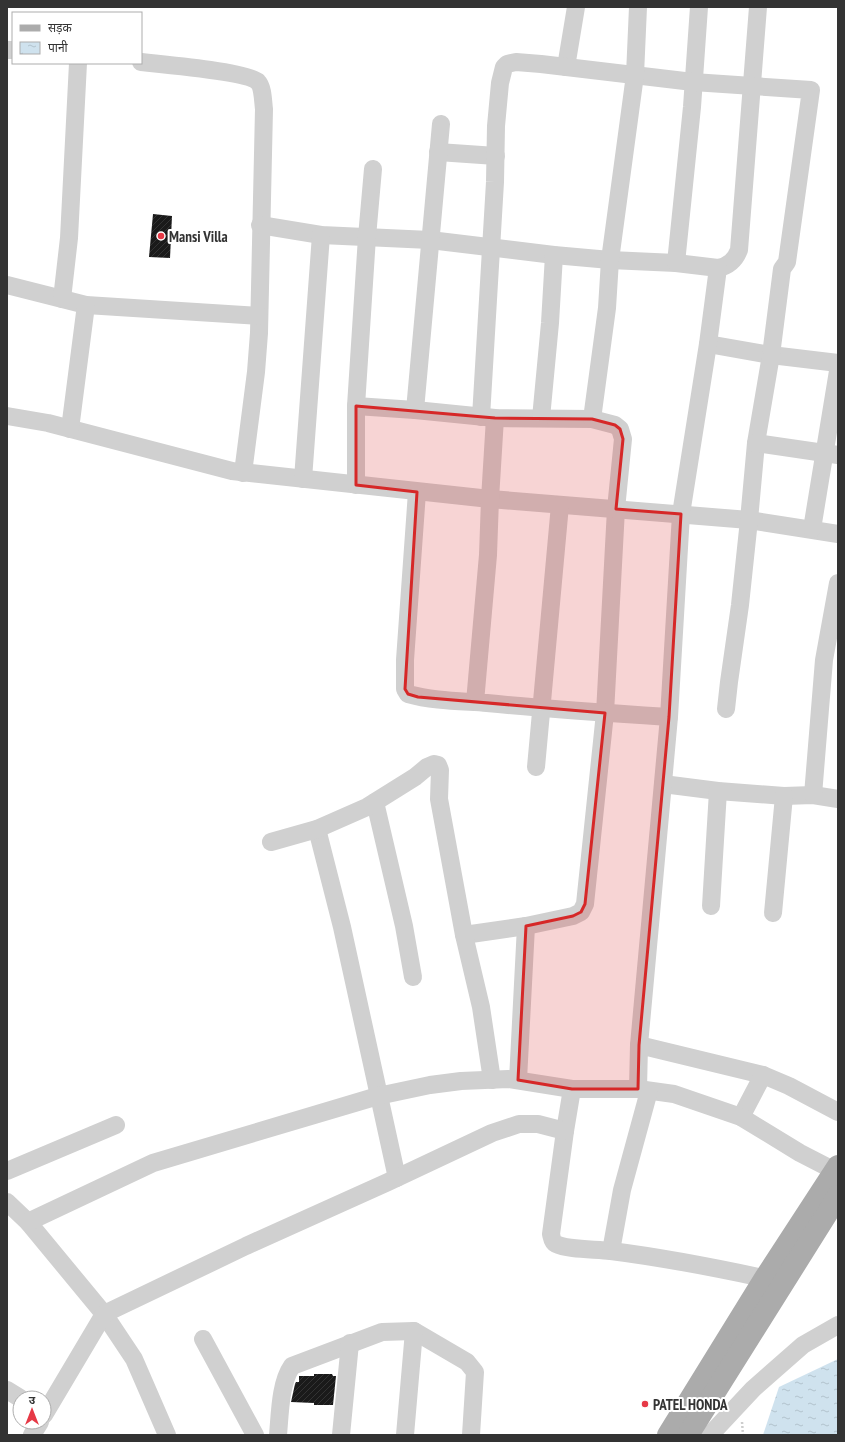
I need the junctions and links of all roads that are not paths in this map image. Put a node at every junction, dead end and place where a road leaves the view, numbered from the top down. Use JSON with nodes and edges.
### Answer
{"nodes":[{"id":1,"x":576,"y":7,"type":"edge"},
{"id":2,"x":638,"y":7,"type":"edge"},
{"id":3,"x":699,"y":7,"type":"edge"},
{"id":4,"x":758,"y":7,"type":"edge"},
{"id":5,"x":142,"y":62,"type":"edge"},
{"id":6,"x":78,"y":64,"type":"edge"},
{"id":7,"x":566,"y":67,"type":"junction"},
{"id":8,"x":635,"y":75,"type":"junction"},
{"id":9,"x":694,"y":82,"type":"junction"},
{"id":10,"x":753,"y":87,"type":"junction"},
{"id":11,"x":441,"y":124,"type":"dead end"},
{"id":12,"x":438,"y":152,"type":"junction"},
{"id":13,"x":496,"y":156,"type":"junction"},
{"id":14,"x":373,"y":169,"type":"dead end"},
{"id":15,"x":260,"y":225,"type":"junction"},
{"id":16,"x":321,"y":235,"type":"junction"},
{"id":17,"x":367,"y":237,"type":"junction"},
{"id":18,"x":430,"y":240,"type":"junction"},
{"id":19,"x":491,"y":248,"type":"junction"},
{"id":20,"x":554,"y":255,"type":"junction"},
{"id":21,"x":610,"y":260,"type":"junction"},
{"id":22,"x":676,"y":263,"type":"junction"},
{"id":23,"x":718,"y":268,"type":"junction"},
{"id":24,"x":7,"y":285,"type":"edge"},
{"id":25,"x":62,"y":299,"type":"junction"},
{"id":26,"x":86,"y":305,"type":"junction"},
{"id":27,"x":259,"y":316,"type":"junction"},
{"id":28,"x":708,"y":344,"type":"junction"},
{"id":29,"x":771,"y":355,"type":"junction"},
{"id":30,"x":838,"y":363,"type":"edge"},
{"id":31,"x":838,"y":371,"type":"edge"},
{"id":32,"x":356,"y":406,"type":"junction"},
{"id":33,"x":415,"y":410,"type":"junction"},
{"id":34,"x":7,"y":416,"type":"edge"},
{"id":35,"x":488,"y":417,"type":"junction"},
{"id":36,"x":541,"y":418,"type":"junction"},
{"id":37,"x":592,"y":419,"type":"junction"},
{"id":38,"x":70,"y":429,"type":"junction"},
{"id":39,"x":756,"y":443,"type":"junction"},
{"id":40,"x":832,"y":454,"type":"edge"},
{"id":41,"x":243,"y":472,"type":"junction"},
{"id":42,"x":303,"y":479,"type":"junction"},
{"id":43,"x":356,"y":485,"type":"junction"},
{"id":44,"x":417,"y":492,"type":"junction"},
{"id":45,"x":490,"y":499,"type":"junction"},
{"id":46,"x":560,"y":505,"type":"junction"},
{"id":47,"x":616,"y":509,"type":"junction"},
{"id":48,"x":681,"y":514,"type":"junction"},
{"id":49,"x":750,"y":520,"type":"junction"},
{"id":50,"x":812,"y":530,"type":"junction"},
{"id":51,"x":838,"y":534,"type":"edge"},
{"id":52,"x":838,"y":583,"type":"edge"},
{"id":53,"x":475,"y":702,"type":"junction"},
{"id":54,"x":540,"y":708,"type":"junction"},
{"id":55,"x":726,"y":709,"type":"dead end"},
{"id":56,"x":605,"y":713,"type":"junction"},
{"id":57,"x":669,"y":717,"type":"junction"},
{"id":58,"x":536,"y":767,"type":"dead end"},
{"id":59,"x":663,"y":784,"type":"junction"},
{"id":60,"x":718,"y":791,"type":"junction"},
{"id":61,"x":813,"y":795,"type":"junction"},
{"id":62,"x":784,"y":796,"type":"junction"},
{"id":63,"x":838,"y":800,"type":"edge"},
{"id":64,"x":375,"y":802,"type":"junction"},
{"id":65,"x":318,"y":829,"type":"junction"},
{"id":66,"x":271,"y":842,"type":"dead end"},
{"id":67,"x":710,"y":906,"type":"dead end"},
{"id":68,"x":773,"y":913,"type":"dead end"},
{"id":69,"x":526,"y":926,"type":"junction"},
{"id":70,"x":464,"y":935,"type":"junction"},
{"id":71,"x":413,"y":977,"type":"dead end"},
{"id":72,"x":639,"y":1045,"type":"junction"},
{"id":73,"x":763,"y":1075,"type":"junction"},
{"id":74,"x":492,"y":1080,"type":"junction"},
{"id":75,"x":518,"y":1080,"type":"junction"},
{"id":76,"x":572,"y":1089,"type":"junction"},
{"id":77,"x":644,"y":1090,"type":"junction"},
{"id":78,"x":378,"y":1096,"type":"junction"},
{"id":79,"x":838,"y":1112,"type":"edge"},
{"id":80,"x":741,"y":1117,"type":"junction"},
{"id":81,"x":116,"y":1125,"type":"dead end"},
{"id":82,"x":565,"y":1131,"type":"junction"},
{"id":83,"x":836,"y":1169,"type":"edge"},
{"id":84,"x":7,"y":1170,"type":"edge"},
{"id":85,"x":397,"y":1178,"type":"junction"},
{"id":86,"x":838,"y":1196,"type":"edge"},
{"id":87,"x":7,"y":1202,"type":"edge"},
{"id":88,"x":28,"y":1222,"type":"junction"},
{"id":89,"x":611,"y":1251,"type":"junction"},
{"id":90,"x":775,"y":1280,"type":"junction"},
{"id":91,"x":104,"y":1314,"type":"junction"},
{"id":92,"x":838,"y":1325,"type":"edge"},
{"id":93,"x":414,"y":1331,"type":"junction"},
{"id":94,"x":203,"y":1339,"type":"dead end"},
{"id":95,"x":350,"y":1343,"type":"junction"},
{"id":96,"x":52,"y":1401,"type":"edge"},
{"id":97,"x":688,"y":1430,"type":"edge"},
{"id":98,"x":167,"y":1435,"type":"edge"},
{"id":99,"x":254,"y":1435,"type":"edge"},
{"id":100,"x":278,"y":1435,"type":"edge"},
{"id":101,"x":341,"y":1435,"type":"edge"},
{"id":102,"x":405,"y":1435,"type":"edge"},
{"id":103,"x":470,"y":1435,"type":"edge"}],
"edges":[{"from":1,"to":7,"type":"street"},
{"from":2,"to":8,"type":"street"},
{"from":3,"to":9,"type":"street"},
{"from":4,"to":10,"type":"street"},
{"from":5,"to":15,"type":"street"},
{"from":6,"to":25,"type":"street"},
{"from":7,"to":8,"type":"street"},
{"from":7,"to":13,"type":"street"},
{"from":8,"to":9,"type":"street"},
{"from":8,"to":21,"type":"street"},
{"from":9,"to":10,"type":"street"},
{"from":9,"to":22,"type":"street"},
{"from":10,"to":23,"type":"street"},
{"from":10,"to":29,"type":"street"},
{"from":11,"to":12,"type":"street"},
{"from":12,"to":13,"type":"street"},
{"from":12,"to":18,"type":"street"},
{"from":13,"to":19,"type":"street"},
{"from":14,"to":17,"type":"street"},
{"from":15,"to":16,"type":"street"},
{"from":15,"to":27,"type":"street"},
{"from":16,"to":17,"type":"street"},
{"from":16,"to":42,"type":"street"},
{"from":17,"to":18,"type":"street"},
{"from":17,"to":32,"type":"street"},
{"from":18,"to":19,"type":"street"},
{"from":18,"to":33,"type":"street"},
{"from":19,"to":20,"type":"street"},
{"from":19,"to":35,"type":"street"},
{"from":20,"to":21,"type":"street"},
{"from":20,"to":36,"type":"street"},
{"from":21,"to":22,"type":"street"},
{"from":21,"to":37,"type":"street"},
{"from":22,"to":23,"type":"street"},
{"from":23,"to":28,"type":"street"},
{"from":24,"to":25,"type":"street"},
{"from":25,"to":26,"type":"street"},
{"from":26,"to":27,"type":"street"},
{"from":26,"to":38,"type":"street"},
{"from":27,"to":41,"type":"street"},
{"from":28,"to":29,"type":"street"},
{"from":28,"to":48,"type":"street"},
{"from":29,"to":30,"type":"street"},
{"from":29,"to":39,"type":"street"},
{"from":31,"to":40,"type":"street"},
{"from":32,"to":33,"type":"street"},
{"from":32,"to":43,"type":"street"},
{"from":33,"to":35,"type":"street"},
{"from":34,"to":38,"type":"street"},
{"from":35,"to":36,"type":"street"},
{"from":35,"to":45,"type":"street"},
{"from":36,"to":37,"type":"street"},
{"from":37,"to":47,"type":"street"},
{"from":38,"to":41,"type":"street"},
{"from":39,"to":40,"type":"street"},
{"from":39,"to":49,"type":"street"},
{"from":40,"to":50,"type":"street"},
{"from":41,"to":42,"type":"street"},
{"from":42,"to":43,"type":"street"},
{"from":43,"to":44,"type":"street"},
{"from":44,"to":45,"type":"street"},
{"from":44,"to":53,"type":"street"},
{"from":45,"to":46,"type":"street"},
{"from":45,"to":53,"type":"street"},
{"from":46,"to":47,"type":"street"},
{"from":46,"to":54,"type":"street"},
{"from":47,"to":48,"type":"street"},
{"from":47,"to":56,"type":"street"},
{"from":48,"to":49,"type":"street"},
{"from":48,"to":57,"type":"street"},
{"from":49,"to":50,"type":"street"},
{"from":49,"to":55,"type":"street"},
{"from":50,"to":51,"type":"street"},
{"from":52,"to":61,"type":"street"},
{"from":53,"to":54,"type":"street"},
{"from":54,"to":56,"type":"street"},
{"from":54,"to":58,"type":"street"},
{"from":56,"to":57,"type":"street"},
{"from":56,"to":69,"type":"street"},
{"from":57,"to":59,"type":"street"},
{"from":59,"to":60,"type":"street"},
{"from":59,"to":72,"type":"street"},
{"from":60,"to":62,"type":"street"},
{"from":60,"to":67,"type":"street"},
{"from":61,"to":62,"type":"street"},
{"from":61,"to":63,"type":"street"},
{"from":62,"to":68,"type":"street"},
{"from":64,"to":65,"type":"street"},
{"from":64,"to":70,"type":"street"},
{"from":64,"to":71,"type":"street"},
{"from":65,"to":66,"type":"street"},
{"from":65,"to":78,"type":"street"},
{"from":69,"to":70,"type":"street"},
{"from":69,"to":75,"type":"street"},
{"from":70,"to":74,"type":"street"},
{"from":72,"to":73,"type":"street"},
{"from":72,"to":77,"type":"street"},
{"from":73,"to":79,"type":"street"},
{"from":73,"to":80,"type":"street"},
{"from":74,"to":75,"type":"street"},
{"from":74,"to":78,"type":"street"},
{"from":75,"to":76,"type":"street"},
{"from":76,"to":77,"type":"street"},
{"from":76,"to":82,"type":"street"},
{"from":77,"to":80,"type":"street"},
{"from":77,"to":89,"type":"street"},
{"from":78,"to":85,"type":"street"},
{"from":78,"to":88,"type":"street"},
{"from":80,"to":83,"type":"street"},
{"from":81,"to":84,"type":"street"},
{"from":82,"to":85,"type":"street"},
{"from":82,"to":89,"type":"street"},
{"from":83,"to":90,"type":"main road"},
{"from":85,"to":91,"type":"street"},
{"from":86,"to":90,"type":"main road"},
{"from":87,"to":88,"type":"street"},
{"from":88,"to":91,"type":"street"},
{"from":89,"to":90,"type":"street"},
{"from":90,"to":97,"type":"main road"},
{"from":91,"to":96,"type":"street"},
{"from":91,"to":98,"type":"street"},
{"from":92,"to":97,"type":"street"},
{"from":93,"to":95,"type":"street"},
{"from":93,"to":102,"type":"street"},
{"from":93,"to":103,"type":"street"},
{"from":94,"to":99,"type":"street"},
{"from":95,"to":100,"type":"street"},
{"from":95,"to":101,"type":"street"}]}
